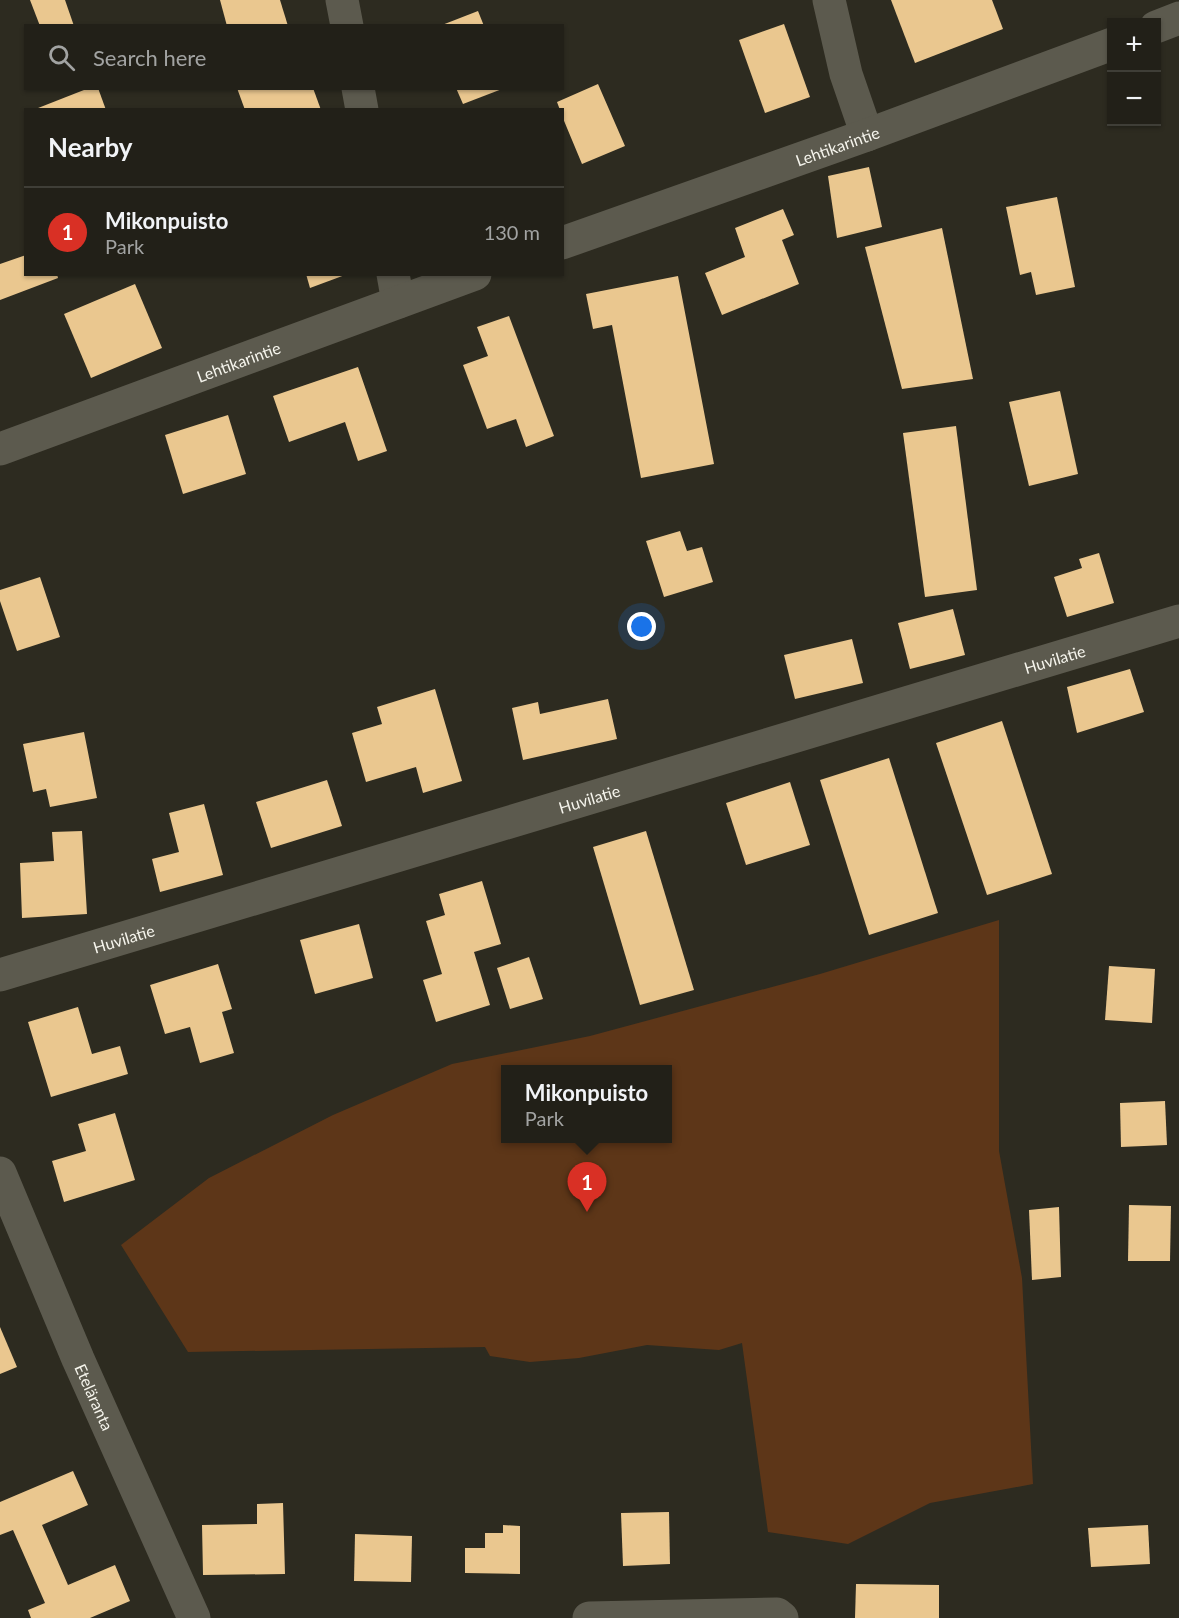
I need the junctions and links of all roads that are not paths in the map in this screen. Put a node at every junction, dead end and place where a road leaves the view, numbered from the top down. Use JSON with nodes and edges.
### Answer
{"nodes":[{"id":1,"x":342,"y":0,"type":"edge"},
{"id":2,"x":829,"y":0,"type":"edge"},
{"id":3,"x":1179,"y":18,"type":"edge"},
{"id":4,"x":346,"y":24,"type":"edge"},
{"id":5,"x":1161,"y":25,"type":"edge"},
{"id":6,"x":1107,"y":46,"type":"edge"},
{"id":7,"x":358,"y":90,"type":"edge"},
{"id":8,"x":362,"y":108,"type":"edge"},
{"id":9,"x":867,"y":135,"type":"junction"},
{"id":10,"x":564,"y":242,"type":"edge"},
{"id":11,"x":464,"y":276,"type":"edge"},
{"id":12,"x":395,"y":288,"type":"edge"},
{"id":13,"x":0,"y":449,"type":"edge"},
{"id":14,"x":1179,"y":621,"type":"edge"},
{"id":15,"x":0,"y":975,"type":"edge"},
{"id":16,"x":0,"y":1173,"type":"edge"},
{"id":17,"x":194,"y":1618,"type":"edge"},
{"id":18,"x":589,"y":1618,"type":"edge"},
{"id":19,"x":782,"y":1618,"type":"edge"}],
"edges":[{"from":1,"to":4,"type":"street"},
{"from":2,"to":9,"type":"street"},
{"from":3,"to":5,"type":"street"},
{"from":6,"to":9,"type":"street","name":"Lehtikarintie"},
{"from":7,"to":8,"type":"street"},
{"from":9,"to":10,"type":"street","name":"Lehtikarintie"},
{"from":11,"to":12,"type":"street","name":"Lehtikarintie"},
{"from":12,"to":13,"type":"street","name":"Lehtikarintie"},
{"from":14,"to":15,"type":"street","name":"Huvilatie"},
{"from":16,"to":17,"type":"street","name":"Eteläranta"},
{"from":18,"to":19,"type":"street"}]}
